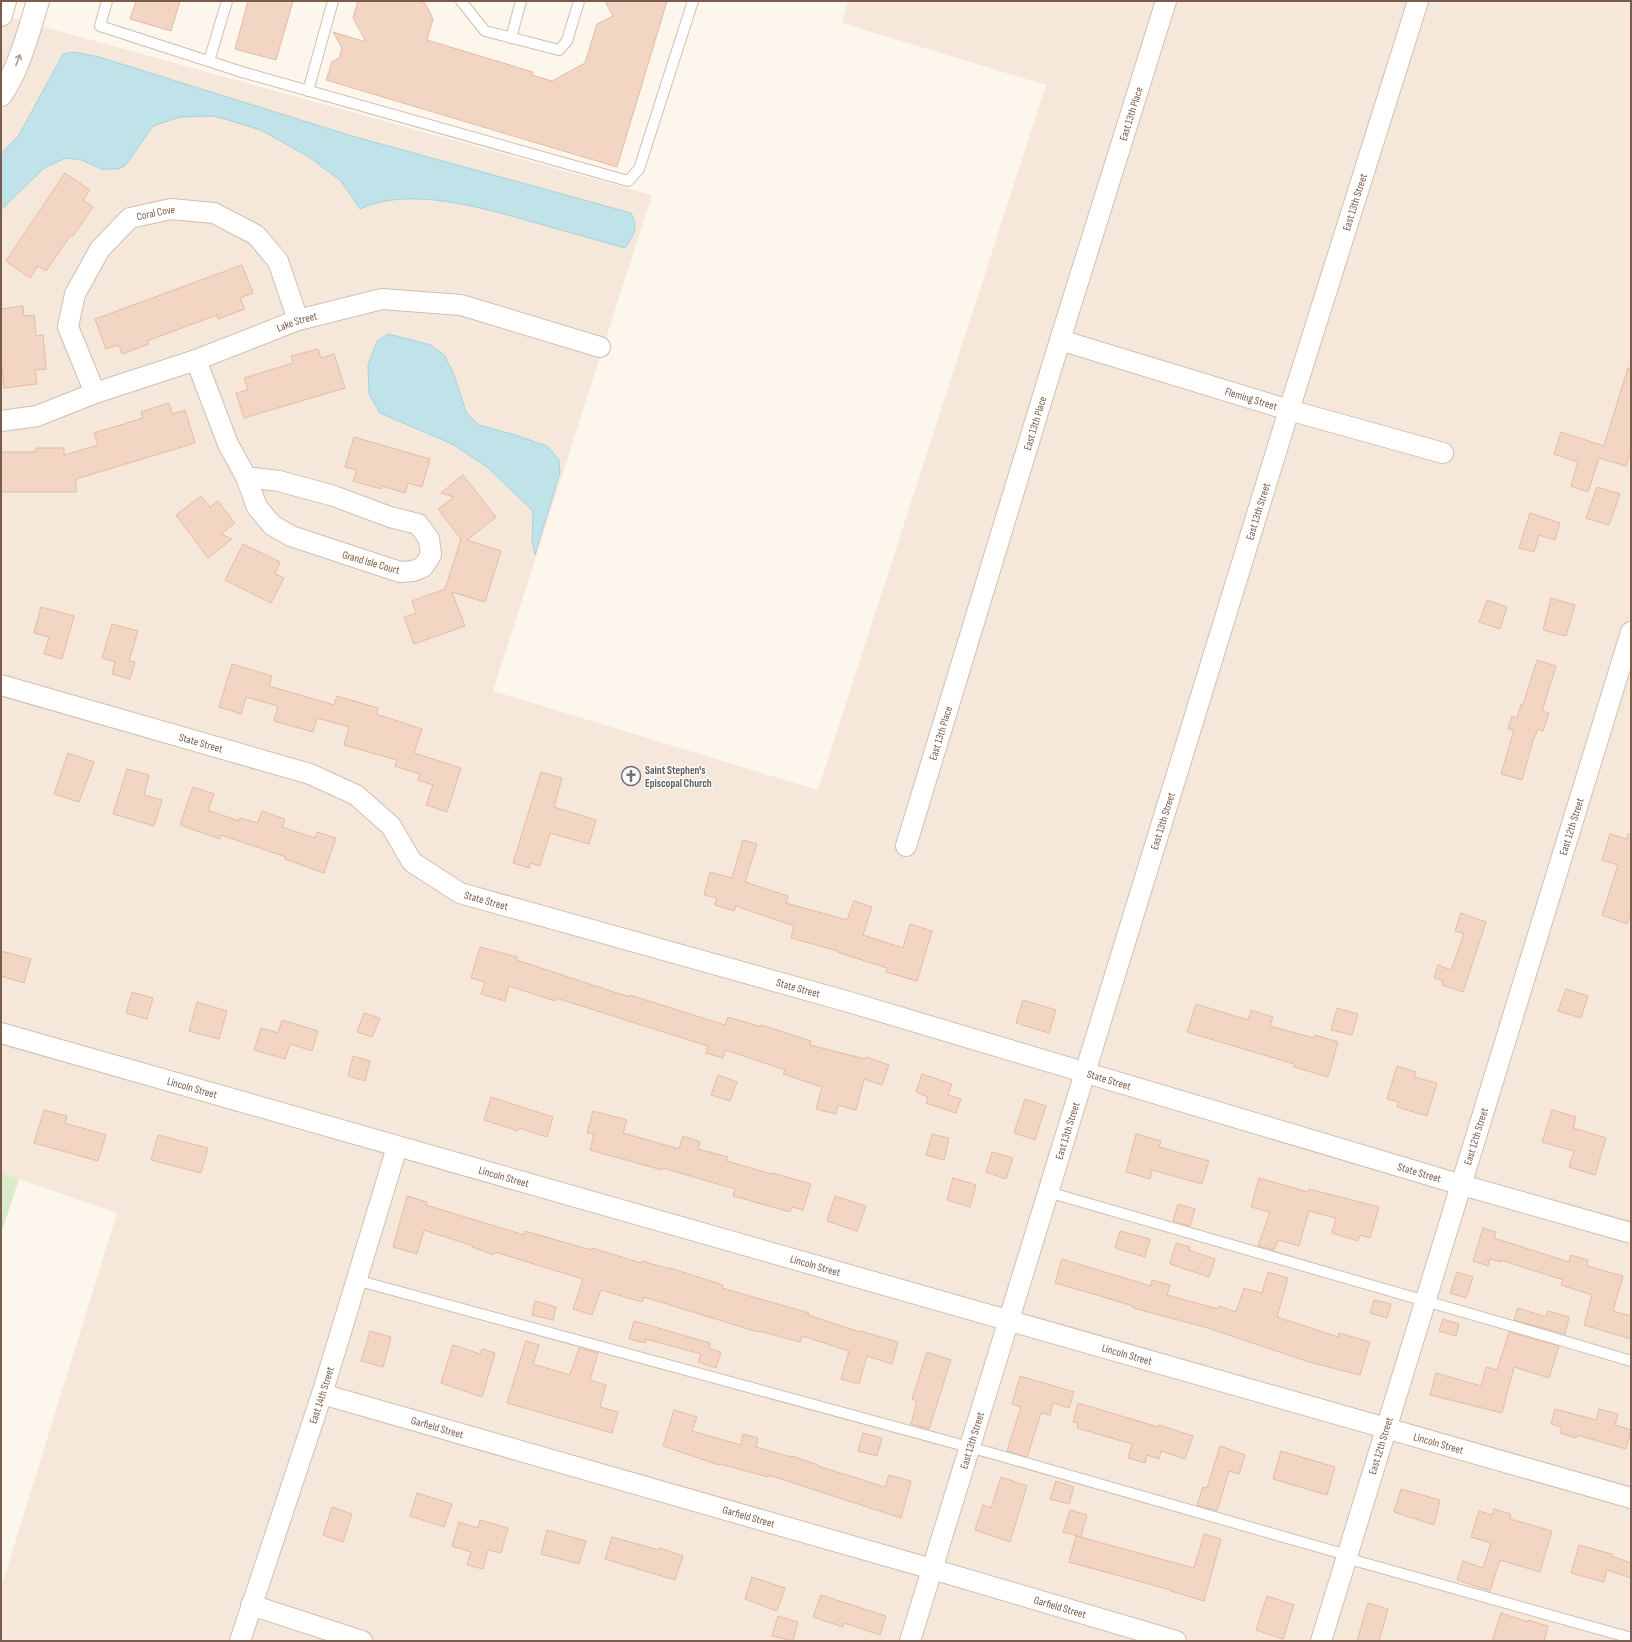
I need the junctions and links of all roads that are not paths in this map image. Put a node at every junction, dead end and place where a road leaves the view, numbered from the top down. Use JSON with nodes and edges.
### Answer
{"nodes":[{"id":1,"x":5,"y":1,"type":"edge"},
{"id":2,"x":38,"y":1,"type":"edge"},
{"id":3,"x":107,"y":1,"type":"edge"},
{"id":4,"x":227,"y":1,"type":"edge"},
{"id":5,"x":333,"y":1,"type":"edge"},
{"id":6,"x":521,"y":1,"type":"edge"},
{"id":7,"x":579,"y":1,"type":"edge"},
{"id":8,"x":693,"y":1,"type":"edge"},
{"id":9,"x":1166,"y":1,"type":"edge"},
{"id":10,"x":1418,"y":1,"type":"edge"},
{"id":11,"x":465,"y":3,"type":"edge"},
{"id":12,"x":1,"y":15,"type":"edge"},
{"id":13,"x":511,"y":38,"type":"junction"},
{"id":14,"x":209,"y":61,"type":"junction"},
{"id":15,"x":308,"y":90,"type":"junction"},
{"id":16,"x":1,"y":95,"type":"edge"},
{"id":17,"x":298,"y":320,"type":"junction"},
{"id":18,"x":1060,"y":340,"type":"junction"},
{"id":19,"x":600,"y":347,"type":"dead end"},
{"id":20,"x":196,"y":360,"type":"junction"},
{"id":21,"x":95,"y":393,"type":"junction"},
{"id":22,"x":1289,"y":410,"type":"junction"},
{"id":23,"x":1,"y":421,"type":"edge"},
{"id":24,"x":1443,"y":453,"type":"dead end"},
{"id":25,"x":246,"y":476,"type":"junction"},
{"id":26,"x":1631,"y":632,"type":"edge"},
{"id":27,"x":1,"y":685,"type":"edge"},
{"id":28,"x":906,"y":846,"type":"dead end"},
{"id":29,"x":1,"y":1032,"type":"edge"},
{"id":30,"x":1085,"y":1073,"type":"junction"},
{"id":31,"x":397,"y":1147,"type":"junction"},
{"id":32,"x":1462,"y":1185,"type":"junction"},
{"id":33,"x":1048,"y":1192,"type":"junction"},
{"id":34,"x":1631,"y":1233,"type":"edge"},
{"id":35,"x":356,"y":1280,"type":"junction"},
{"id":36,"x":1426,"y":1299,"type":"junction"},
{"id":37,"x":1009,"y":1321,"type":"junction"},
{"id":38,"x":1631,"y":1361,"type":"edge"},
{"id":39,"x":322,"y":1394,"type":"junction"},
{"id":40,"x":1386,"y":1427,"type":"junction"},
{"id":41,"x":970,"y":1448,"type":"junction"},
{"id":42,"x":1631,"y":1498,"type":"edge"},
{"id":43,"x":1347,"y":1556,"type":"junction"},
{"id":44,"x":932,"y":1569,"type":"junction"},
{"id":45,"x":251,"y":1606,"type":"junction"},
{"id":46,"x":1631,"y":1638,"type":"edge"},
{"id":47,"x":240,"y":1641,"type":"edge"},
{"id":48,"x":362,"y":1641,"type":"edge"},
{"id":49,"x":910,"y":1641,"type":"edge"},
{"id":50,"x":1176,"y":1641,"type":"edge"},
{"id":51,"x":1322,"y":1641,"type":"edge"}],
"edges":[{"from":1,"to":12,"type":"street"},
{"from":16,"to":2,"type":"street","one_way":true},
{"from":3,"to":14,"type":"lane"},
{"from":4,"to":14,"type":"lane"},
{"from":5,"to":15,"type":"lane"},
{"from":6,"to":13,"type":"lane"},
{"from":7,"to":13,"type":"lane"},
{"from":8,"to":15,"type":"lane"},
{"from":9,"to":18,"type":"street","name":"East 13th Place"},
{"from":10,"to":22,"type":"street","name":"East 13th Street"},
{"from":11,"to":13,"type":"lane"},
{"from":14,"to":15,"type":"lane"},
{"from":17,"to":19,"type":"street","name":"Lake Street"},
{"from":17,"to":20,"type":"street","name":"Lake Street"},
{"from":17,"to":21,"type":"street","name":"Coral Cove"},
{"from":18,"to":22,"type":"street","name":"Fleming Street"},
{"from":18,"to":28,"type":"street","name":"East 13th Place"},
{"from":20,"to":21,"type":"street","name":"Lake Street"},
{"from":20,"to":25,"type":"street","name":"Grand Isle Court"},
{"from":21,"to":23,"type":"street","name":"Lake Street"},
{"from":22,"to":24,"type":"street","name":"Fleming Street"},
{"from":22,"to":30,"type":"street","name":"East 13th Street"},
{"from":25,"to":25,"type":"street","name":"Grand Isle Court"},
{"from":26,"to":32,"type":"street","name":"East 12th Street"},
{"from":27,"to":30,"type":"street","name":"State Street"},
{"from":29,"to":31,"type":"street","name":"Lincoln Street"},
{"from":30,"to":32,"type":"street","name":"State Street"},
{"from":30,"to":33,"type":"street","name":"East 13th Street"},
{"from":31,"to":35,"type":"street","name":"East 14th Street"},
{"from":31,"to":37,"type":"street","name":"Lincoln Street"},
{"from":32,"to":34,"type":"street","name":"State Street"},
{"from":32,"to":36,"type":"street","name":"East 12th Street"},
{"from":33,"to":36,"type":"lane"},
{"from":33,"to":37,"type":"street","name":"East 13th Street"},
{"from":35,"to":39,"type":"street","name":"East 14th Street"},
{"from":35,"to":41,"type":"lane"},
{"from":36,"to":38,"type":"lane"},
{"from":36,"to":40,"type":"street","name":"East 12th Street"},
{"from":37,"to":40,"type":"street","name":"Lincoln Street"},
{"from":37,"to":41,"type":"street","name":"East 13th Street"},
{"from":39,"to":44,"type":"street","name":"Garfield Street"},
{"from":39,"to":45,"type":"street","name":"East 14th Street"},
{"from":40,"to":42,"type":"street","name":"Lincoln Street"},
{"from":40,"to":43,"type":"street","name":"East 12th Street"},
{"from":41,"to":43,"type":"lane"},
{"from":41,"to":44,"type":"street","name":"East 13th Street"},
{"from":43,"to":46,"type":"lane"},
{"from":43,"to":51,"type":"street","name":"East 12th Street"},
{"from":44,"to":49,"type":"street","name":"East 13th Street"},
{"from":44,"to":50,"type":"street","name":"Garfield Street"},
{"from":45,"to":47,"type":"street","name":"East 14th Street"},
{"from":45,"to":48,"type":"street"}]}
